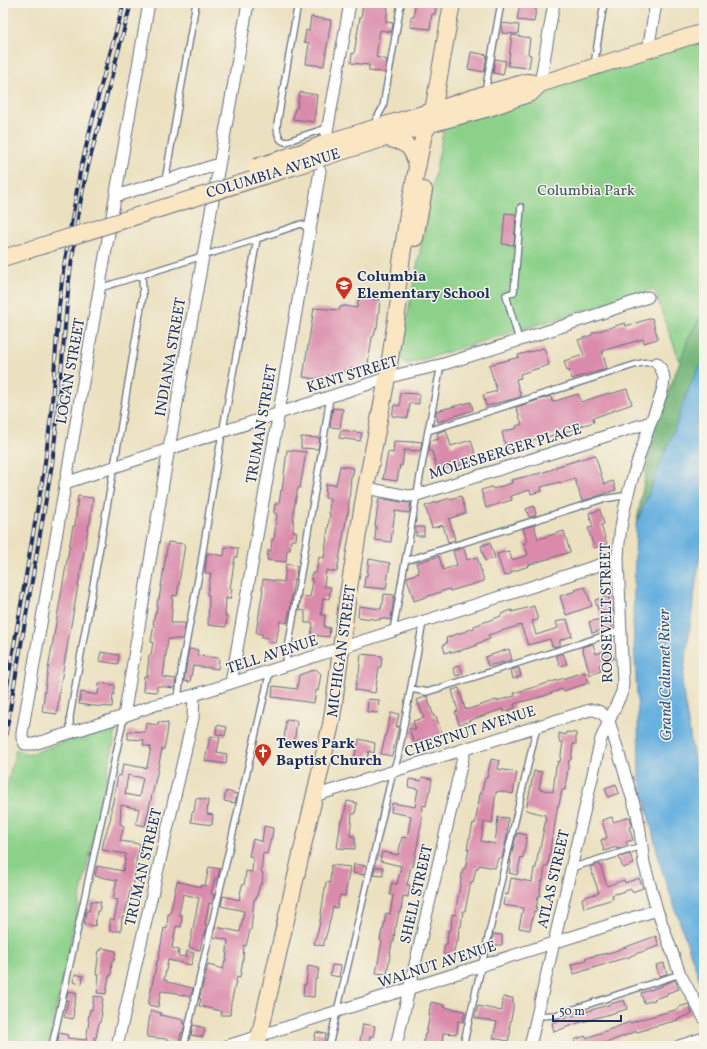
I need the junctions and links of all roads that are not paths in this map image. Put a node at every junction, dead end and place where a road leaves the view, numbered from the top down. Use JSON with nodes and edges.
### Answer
{"nodes":[{"id":1,"x":149,"y":3,"type":"edge"},
{"id":2,"x":196,"y":3,"type":"edge"},
{"id":3,"x":248,"y":3,"type":"edge"},
{"id":4,"x":298,"y":3,"type":"edge"},
{"id":5,"x":350,"y":3,"type":"edge"},
{"id":6,"x":401,"y":3,"type":"edge"},
{"id":7,"x":452,"y":3,"type":"edge"},
{"id":8,"x":501,"y":3,"type":"edge"},
{"id":9,"x":554,"y":3,"type":"edge"},
{"id":10,"x":604,"y":3,"type":"edge"},
{"id":11,"x":656,"y":3,"type":"edge"},
{"id":12,"x":704,"y":30,"type":"edge"},
{"id":13,"x":648,"y":50,"type":"junction"},
{"id":14,"x":593,"y":67,"type":"junction"},
{"id":15,"x":540,"y":84,"type":"junction"},
{"id":16,"x":484,"y":94,"type":"junction"},
{"id":17,"x":432,"y":118,"type":"junction"},
{"id":18,"x":371,"y":129,"type":"junction"},
{"id":19,"x":387,"y":138,"type":"junction"},
{"id":20,"x":320,"y":150,"type":"junction"},
{"id":21,"x":219,"y":164,"type":"junction"},
{"id":22,"x":417,"y":166,"type":"junction"},
{"id":23,"x":165,"y":181,"type":"junction"},
{"id":24,"x":116,"y":196,"type":"junction"},
{"id":25,"x":521,"y":207,"type":"dead end"},
{"id":26,"x":309,"y":235,"type":"junction"},
{"id":27,"x":257,"y":239,"type":"junction"},
{"id":28,"x":3,"y":248,"type":"edge"},
{"id":29,"x":203,"y":256,"type":"junction"},
{"id":30,"x":3,"y":258,"type":"edge"},
{"id":31,"x":142,"y":275,"type":"junction"},
{"id":32,"x":100,"y":288,"type":"junction"},
{"id":33,"x":648,"y":297,"type":"dead end"},
{"id":34,"x":399,"y":300,"type":"junction"},
{"id":35,"x":519,"y":340,"type":"junction"},
{"id":36,"x":657,"y":363,"type":"joint"},
{"id":37,"x":441,"y":364,"type":"junction"},
{"id":38,"x":387,"y":378,"type":"junction"},
{"id":39,"x":330,"y":396,"type":"junction"},
{"id":40,"x":279,"y":412,"type":"junction"},
{"id":41,"x":651,"y":422,"type":"junction"},
{"id":42,"x":223,"y":431,"type":"junction"},
{"id":43,"x":428,"y":431,"type":"junction"},
{"id":44,"x":169,"y":448,"type":"junction"},
{"id":45,"x":114,"y":467,"type":"junction"},
{"id":46,"x":66,"y":482,"type":"junction"},
{"id":47,"x":366,"y":488,"type":"junction"},
{"id":48,"x":417,"y":494,"type":"junction"},
{"id":49,"x":628,"y":495,"type":"junction"},
{"id":50,"x":618,"y":559,"type":"junction"},
{"id":51,"x":405,"y":561,"type":"junction"},
{"id":52,"x":423,"y":621,"type":"junction"},
{"id":53,"x":622,"y":630,"type":"junction"},
{"id":54,"x":393,"y":631,"type":"junction"},
{"id":55,"x":341,"y":648,"type":"junction"},
{"id":56,"x":285,"y":666,"type":"junction"},
{"id":57,"x":270,"y":671,"type":"junction"},
{"id":58,"x":231,"y":683,"type":"junction"},
{"id":59,"x":411,"y":689,"type":"junction"},
{"id":60,"x":194,"y":695,"type":"junction"},
{"id":61,"x":178,"y":699,"type":"junction"},
{"id":62,"x":124,"y":716,"type":"junction"},
{"id":63,"x":609,"y":720,"type":"junction"},
{"id":64,"x":538,"y":726,"type":"junction"},
{"id":65,"x":70,"y":733,"type":"junction"},
{"id":66,"x":24,"y":744,"type":"joint"},
{"id":67,"x":465,"y":749,"type":"junction"},
{"id":68,"x":393,"y":772,"type":"junction"},
{"id":69,"x":314,"y":796,"type":"junction"},
{"id":70,"x":642,"y":846,"type":"junction"},
{"id":71,"x":571,"y":868,"type":"junction"},
{"id":72,"x":657,"y":910,"type":"junction"},
{"id":73,"x":554,"y":943,"type":"junction"},
{"id":74,"x":481,"y":966,"type":"junction"},
{"id":75,"x":680,"y":974,"type":"junction"},
{"id":76,"x":410,"y":988,"type":"junction"},
{"id":77,"x":338,"y":1011,"type":"junction"},
{"id":78,"x":536,"y":1016,"type":"junction"},
{"id":79,"x":704,"y":1018,"type":"edge"},
{"id":80,"x":704,"y":1038,"type":"edge"},
{"id":81,"x":258,"y":1041,"type":"edge"},
{"id":82,"x":52,"y":1046,"type":"edge"},
{"id":83,"x":117,"y":1046,"type":"edge"},
{"id":84,"x":184,"y":1046,"type":"edge"},
{"id":85,"x":227,"y":1046,"type":"edge"},
{"id":86,"x":330,"y":1046,"type":"edge"},
{"id":87,"x":396,"y":1046,"type":"edge"},
{"id":88,"x":463,"y":1046,"type":"edge"},
{"id":89,"x":530,"y":1046,"type":"edge"},
{"id":90,"x":679,"y":1046,"type":"edge"}],
"edges":[{"from":1,"to":24,"type":"street","name":"LOGAN STREET"},
{"from":2,"to":23,"type":"lane"},
{"from":3,"to":21,"type":"street","name":"INDIANA STREET"},
{"from":4,"to":20,"type":"lane"},
{"from":5,"to":20,"type":"street","name":"TRUMAN STREET"},
{"from":6,"to":18,"type":"lane"},
{"from":7,"to":17,"type":"street","name":"MICHIGAN STREET"},
{"from":8,"to":16,"type":"lane"},
{"from":9,"to":15,"type":"street"},
{"from":10,"to":14,"type":"lane"},
{"from":11,"to":13,"type":"street"},
{"from":12,"to":13,"type":"street","name":"COLUMBIA AVENUE"},
{"from":13,"to":14,"type":"street","name":"COLUMBIA AVENUE"},
{"from":14,"to":15,"type":"street","name":"COLUMBIA AVENUE"},
{"from":15,"to":16,"type":"street","name":"COLUMBIA AVENUE"},
{"from":15,"to":17,"type":"street","name":"COLUMBIA AVENUE"},
{"from":16,"to":17,"type":"street","name":"COLUMBIA AVENUE"},
{"from":17,"to":18,"type":"street","name":"COLUMBIA AVENUE"},
{"from":17,"to":19,"type":"street","name":"COLUMBIA AVENUE"},
{"from":17,"to":22,"type":"street","name":"MICHIGAN STREET"},
{"from":17,"to":34,"type":"street","name":"MICHIGAN STREET"},
{"from":18,"to":20,"type":"street","name":"COLUMBIA AVENUE"},
{"from":19,"to":20,"type":"street","name":"COLUMBIA AVENUE"},
{"from":19,"to":22,"type":"street"},
{"from":20,"to":26,"type":"street","name":"TRUMAN STREET"},
{"from":20,"to":28,"type":"street","name":"COLUMBIA AVENUE","bridge":true},
{"from":20,"to":30,"type":"street","name":"COLUMBIA AVENUE","bridge":true},
{"from":21,"to":23,"type":"street"},
{"from":21,"to":29,"type":"street","name":"INDIANA STREET"},
{"from":22,"to":34,"type":"street","name":"MICHIGAN STREET"},
{"from":23,"to":24,"type":"street"},
{"from":24,"to":32,"type":"street","name":"LOGAN STREET"},
{"from":25,"to":35,"type":"lane"},
{"from":26,"to":27,"type":"lane"},
{"from":26,"to":40,"type":"street","name":"TRUMAN STREET"},
{"from":27,"to":29,"type":"lane"},
{"from":27,"to":42,"type":"lane"},
{"from":29,"to":31,"type":"lane"},
{"from":29,"to":44,"type":"street","name":"INDIANA STREET"},
{"from":31,"to":32,"type":"lane"},
{"from":31,"to":45,"type":"lane"},
{"from":32,"to":46,"type":"street","name":"LOGAN STREET"},
{"from":33,"to":35,"type":"street","name":"KENT STREET"},
{"from":34,"to":38,"type":"street","name":"MICHIGAN STREET"},
{"from":35,"to":37,"type":"street","name":"KENT STREET"},
{"from":36,"to":41,"type":"street","name":"ROOSEVELT STREET"},
{"from":36,"to":43,"type":"lane"},
{"from":37,"to":38,"type":"street","name":"KENT STREET"},
{"from":37,"to":43,"type":"lane"},
{"from":38,"to":39,"type":"street","name":"KENT STREET"},
{"from":38,"to":47,"type":"street","name":"MICHIGAN STREET"},
{"from":39,"to":40,"type":"street","name":"KENT STREET"},
{"from":39,"to":56,"type":"lane"},
{"from":40,"to":42,"type":"street","name":"KENT STREET"},
{"from":40,"to":58,"type":"street","name":"TRUMAN STREET"},
{"from":41,"to":48,"type":"street","name":"MOLESBERGER PLACE"},
{"from":41,"to":49,"type":"street","name":"ROOSEVELT STREET"},
{"from":42,"to":44,"type":"street","name":"KENT STREET"},
{"from":42,"to":61,"type":"lane"},
{"from":43,"to":48,"type":"lane"},
{"from":44,"to":45,"type":"street","name":"KENT STREET"},
{"from":44,"to":62,"type":"street","name":"INDIANA STREET"},
{"from":45,"to":46,"type":"street","name":"KENT STREET"},
{"from":45,"to":65,"type":"lane"},
{"from":46,"to":66,"type":"street","name":"LOGAN STREET"},
{"from":47,"to":48,"type":"street","name":"MOLESBERGER PLACE"},
{"from":47,"to":55,"type":"street","name":"MICHIGAN STREET"},
{"from":48,"to":51,"type":"lane"},
{"from":49,"to":50,"type":"street","name":"ROOSEVELT STREET"},
{"from":49,"to":51,"type":"lane"},
{"from":50,"to":52,"type":"street","name":"TELL AVENUE"},
{"from":50,"to":53,"type":"street","name":"ROOSEVELT STREET"},
{"from":51,"to":54,"type":"lane"},
{"from":52,"to":54,"type":"street","name":"TELL AVENUE"},
{"from":52,"to":59,"type":"lane"},
{"from":53,"to":59,"type":"lane"},
{"from":53,"to":63,"type":"street","name":"ROOSEVELT STREET"},
{"from":54,"to":55,"type":"street","name":"TELL AVENUE"},
{"from":55,"to":56,"type":"street","name":"TELL AVENUE"},
{"from":55,"to":69,"type":"street","name":"MICHIGAN STREET"},
{"from":56,"to":57,"type":"street","name":"TELL AVENUE"},
{"from":57,"to":58,"type":"street","name":"TELL AVENUE"},
{"from":57,"to":84,"type":"lane"},
{"from":58,"to":60,"type":"street","name":"TELL AVENUE"},
{"from":59,"to":68,"type":"lane"},
{"from":60,"to":61,"type":"street","name":"TELL AVENUE"},
{"from":60,"to":83,"type":"street","name":"TRUMAN STREET"},
{"from":61,"to":62,"type":"street","name":"TELL AVENUE"},
{"from":62,"to":65,"type":"street","name":"TELL AVENUE"},
{"from":62,"to":82,"type":"lane"},
{"from":63,"to":64,"type":"street","name":"CHESTNUT AVENUE"},
{"from":63,"to":70,"type":"street"},
{"from":63,"to":71,"type":"street","name":"ATLAS STREET"},
{"from":64,"to":67,"type":"street","name":"CHESTNUT AVENUE"},
{"from":64,"to":74,"type":"lane"},
{"from":65,"to":66,"type":"street","name":"TELL AVENUE"},
{"from":67,"to":68,"type":"street","name":"CHESTNUT AVENUE"},
{"from":67,"to":76,"type":"street","name":"SHELL STREET"},
{"from":68,"to":69,"type":"street","name":"CHESTNUT AVENUE"},
{"from":68,"to":77,"type":"lane"},
{"from":69,"to":81,"type":"street","name":"MICHIGAN STREET"},
{"from":70,"to":71,"type":"lane"},
{"from":70,"to":72,"type":"street"},
{"from":71,"to":73,"type":"street","name":"ATLAS STREET"},
{"from":72,"to":73,"type":"street","name":"WALNUT AVENUE"},
{"from":72,"to":75,"type":"street"},
{"from":73,"to":74,"type":"street","name":"WALNUT AVENUE"},
{"from":73,"to":78,"type":"street","name":"ATLAS STREET"},
{"from":74,"to":76,"type":"street","name":"WALNUT AVENUE"},
{"from":74,"to":88,"type":"lane"},
{"from":75,"to":78,"type":"lane"},
{"from":75,"to":79,"type":"street"},
{"from":76,"to":77,"type":"street","name":"WALNUT AVENUE"},
{"from":76,"to":87,"type":"street","name":"SHELL STREET"},
{"from":77,"to":81,"type":"street","name":"WALNUT AVENUE"},
{"from":77,"to":86,"type":"lane"},
{"from":78,"to":89,"type":"street","name":"ATLAS STREET"},
{"from":80,"to":90,"type":"street"},
{"from":81,"to":85,"type":"street","name":"WALNUT AVENUE"}]}
